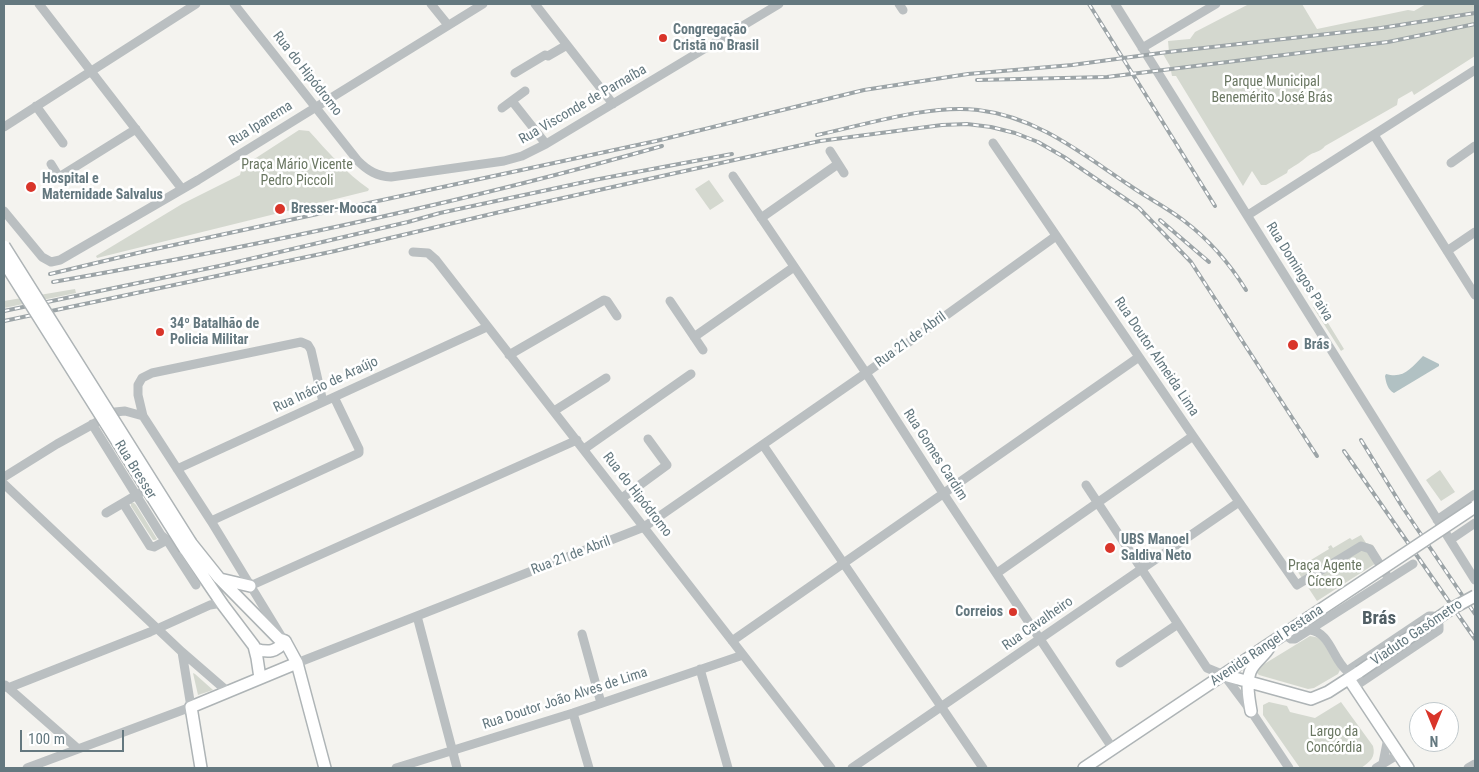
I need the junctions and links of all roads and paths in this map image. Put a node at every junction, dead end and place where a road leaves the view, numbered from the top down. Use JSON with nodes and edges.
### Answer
{"nodes":[{"id":1,"x":39,"y":4,"type":"edge"},
{"id":2,"x":196,"y":4,"type":"edge"},
{"id":3,"x":234,"y":4,"type":"edge"},
{"id":4,"x":431,"y":4,"type":"edge"},
{"id":5,"x":483,"y":4,"type":"edge"},
{"id":6,"x":535,"y":4,"type":"edge"},
{"id":7,"x":779,"y":4,"type":"edge"},
{"id":8,"x":1115,"y":4,"type":"edge"},
{"id":9,"x":1216,"y":4,"type":"edge"},
{"id":10,"x":448,"y":25,"type":"junction"},
{"id":11,"x":567,"y":45,"type":"junction"},
{"id":12,"x":1142,"y":48,"type":"junction"},
{"id":13,"x":1475,"y":70,"type":"edge"},
{"id":14,"x":91,"y":71,"type":"junction"},
{"id":15,"x":515,"y":73,"type":"dead end"},
{"id":16,"x":525,"y":91,"type":"dead end"},
{"id":17,"x":512,"y":101,"type":"junction"},
{"id":18,"x":613,"y":104,"type":"junction"},
{"id":19,"x":36,"y":106,"type":"junction"},
{"id":20,"x":315,"y":106,"type":"junction"},
{"id":21,"x":502,"y":108,"type":"dead end"},
{"id":22,"x":4,"y":127,"type":"edge"},
{"id":23,"x":136,"y":129,"type":"junction"},
{"id":24,"x":1374,"y":134,"type":"junction"},
{"id":25,"x":63,"y":143,"type":"dead end"},
{"id":26,"x":993,"y":143,"type":"dead end"},
{"id":27,"x":546,"y":144,"type":"junction"},
{"id":28,"x":1475,"y":146,"type":"edge"},
{"id":29,"x":830,"y":151,"type":"dead end"},
{"id":30,"x":358,"y":161,"type":"joint"},
{"id":31,"x":1451,"y":163,"type":"dead end"},
{"id":32,"x":51,"y":164,"type":"dead end"},
{"id":33,"x":838,"y":164,"type":"junction"},
{"id":34,"x":844,"y":174,"type":"dead end"},
{"id":35,"x":734,"y":176,"type":"dead end"},
{"id":36,"x":182,"y":189,"type":"junction"},
{"id":37,"x":4,"y":211,"type":"edge"},
{"id":38,"x":1248,"y":215,"type":"junction"},
{"id":39,"x":761,"y":218,"type":"junction"},
{"id":40,"x":1475,"y":232,"type":"edge"},
{"id":41,"x":1056,"y":236,"type":"junction"},
{"id":42,"x":4,"y":246,"type":"edge"},
{"id":43,"x":1447,"y":251,"type":"junction"},
{"id":44,"x":413,"y":252,"type":"dead end"},
{"id":45,"x":4,"y":262,"type":"edge"},
{"id":46,"x":794,"y":267,"type":"junction"},
{"id":47,"x":1475,"y":295,"type":"edge"},
{"id":48,"x":670,"y":301,"type":"dead end"},
{"id":49,"x":616,"y":316,"type":"dead end"},
{"id":50,"x":487,"y":327,"type":"junction"},
{"id":51,"x":694,"y":336,"type":"junction"},
{"id":52,"x":703,"y":350,"type":"dead end"},
{"id":53,"x":509,"y":355,"type":"junction"},
{"id":54,"x":1139,"y":357,"type":"junction"},
{"id":55,"x":866,"y":373,"type":"junction"},
{"id":56,"x":691,"y":374,"type":"dead end"},
{"id":57,"x":606,"y":378,"type":"dead end"},
{"id":58,"x":334,"y":397,"type":"junction"},
{"id":59,"x":323,"y":402,"type":"junction"},
{"id":60,"x":554,"y":411,"type":"junction"},
{"id":61,"x":143,"y":416,"type":"junction"},
{"id":62,"x":92,"y":424,"type":"junction"},
{"id":63,"x":1192,"y":436,"type":"junction"},
{"id":64,"x":648,"y":439,"type":"dead end"},
{"id":65,"x":577,"y":440,"type":"junction"},
{"id":66,"x":763,"y":445,"type":"junction"},
{"id":67,"x":584,"y":449,"type":"junction"},
{"id":68,"x":177,"y":469,"type":"junction"},
{"id":69,"x":4,"y":477,"type":"edge"},
{"id":70,"x":4,"y":484,"type":"edge"},
{"id":71,"x":1086,"y":485,"type":"dead end"},
{"id":72,"x":942,"y":493,"type":"junction"},
{"id":73,"x":138,"y":494,"type":"junction"},
{"id":74,"x":1475,"y":494,"type":"edge"},
{"id":75,"x":622,"y":498,"type":"junction"},
{"id":76,"x":1097,"y":502,"type":"junction"},
{"id":77,"x":1239,"y":502,"type":"junction"},
{"id":78,"x":123,"y":503,"type":"junction"},
{"id":79,"x":1475,"y":507,"type":"edge"},
{"id":80,"x":106,"y":513,"type":"dead end"},
{"id":81,"x":1437,"y":520,"type":"junction"},
{"id":82,"x":211,"y":521,"type":"junction"},
{"id":83,"x":1475,"y":523,"type":"edge"},
{"id":84,"x":644,"y":527,"type":"junction"},
{"id":85,"x":167,"y":540,"type":"junction"},
{"id":86,"x":1450,"y":540,"type":"junction"},
{"id":87,"x":188,"y":546,"type":"junction"},
{"id":88,"x":843,"y":563,"type":"junction"},
{"id":89,"x":1413,"y":564,"type":"dead end"},
{"id":90,"x":1142,"y":569,"type":"junction"},
{"id":91,"x":997,"y":573,"type":"junction"},
{"id":92,"x":219,"y":578,"type":"junction"},
{"id":93,"x":1389,"y":579,"type":"junction"},
{"id":94,"x":1475,"y":580,"type":"edge"},
{"id":95,"x":196,"y":585,"type":"dead end"},
{"id":96,"x":250,"y":586,"type":"junction"},
{"id":97,"x":1475,"y":596,"type":"edge"},
{"id":98,"x":219,"y":599,"type":"junction"},
{"id":99,"x":417,"y":616,"type":"junction"},
{"id":100,"x":1178,"y":624,"type":"junction"},
{"id":101,"x":158,"y":628,"type":"junction"},
{"id":102,"x":1310,"y":630,"type":"junction"},
{"id":103,"x":582,"y":634,"type":"dead end"},
{"id":104,"x":1284,"y":634,"type":"junction"},
{"id":105,"x":1040,"y":639,"type":"junction"},
{"id":106,"x":285,"y":641,"type":"junction"},
{"id":107,"x":732,"y":641,"type":"junction"},
{"id":108,"x":1272,"y":643,"type":"junction"},
{"id":109,"x":255,"y":649,"type":"junction"},
{"id":110,"x":182,"y":652,"type":"junction"},
{"id":111,"x":743,"y":655,"type":"junction"},
{"id":112,"x":297,"y":663,"type":"junction"},
{"id":113,"x":1120,"y":663,"type":"dead end"},
{"id":114,"x":700,"y":669,"type":"junction"},
{"id":115,"x":1224,"y":675,"type":"junction"},
{"id":116,"x":1352,"y":677,"type":"junction"},
{"id":117,"x":260,"y":678,"type":"junction"},
{"id":118,"x":1249,"y":682,"type":"junction"},
{"id":119,"x":6,"y":686,"type":"edge"},
{"id":120,"x":227,"y":691,"type":"junction"},
{"id":121,"x":601,"y":703,"type":"junction"},
{"id":122,"x":191,"y":707,"type":"junction"},
{"id":123,"x":942,"y":707,"type":"junction"},
{"id":124,"x":1251,"y":711,"type":"junction"},
{"id":125,"x":573,"y":713,"type":"junction"},
{"id":126,"x":1388,"y":738,"type":"junction"},
{"id":127,"x":78,"y":749,"type":"junction"},
{"id":128,"x":1114,"y":749,"type":"junction"},
{"id":129,"x":453,"y":750,"type":"junction"},
{"id":130,"x":1399,"y":754,"type":"junction"},
{"id":131,"x":1475,"y":764,"type":"edge"},
{"id":132,"x":1380,"y":766,"type":"edge"},
{"id":133,"x":31,"y":768,"type":"edge"},
{"id":134,"x":201,"y":768,"type":"edge"},
{"id":135,"x":325,"y":768,"type":"edge"},
{"id":136,"x":396,"y":768,"type":"edge"},
{"id":137,"x":457,"y":768,"type":"edge"},
{"id":138,"x":589,"y":768,"type":"edge"},
{"id":139,"x":728,"y":768,"type":"edge"},
{"id":140,"x":831,"y":768,"type":"edge"},
{"id":141,"x":852,"y":768,"type":"edge"},
{"id":142,"x":984,"y":768,"type":"edge"},
{"id":143,"x":1084,"y":768,"type":"edge"},
{"id":144,"x":1289,"y":768,"type":"edge"},
{"id":145,"x":1408,"y":768,"type":"edge"},
{"id":146,"x":1468,"y":768,"type":"edge"}],
"edges":[{"from":1,"to":14,"type":"street"},
{"from":2,"to":14,"type":"street"},
{"from":3,"to":20,"type":"street","name":"Rua do Hipódromo"},
{"from":4,"to":10,"type":"street"},
{"from":5,"to":10,"type":"street","name":"Rua Ipanema"},
{"from":6,"to":11,"type":"street"},
{"from":7,"to":18,"type":"street","name":"Rua Visconde de Parnaíba"},
{"from":8,"to":12,"type":"street","name":"Rua Domingos Paiva"},
{"from":9,"to":12,"type":"street"},
{"from":10,"to":20,"type":"street","name":"Rua Ipanema"},
{"from":11,"to":15,"type":"street"},
{"from":11,"to":18,"type":"street"},
{"from":12,"to":38,"type":"street","name":"Rua Domingos Paiva"},
{"from":13,"to":24,"type":"street"},
{"from":14,"to":19,"type":"street"},
{"from":14,"to":23,"type":"street"},
{"from":16,"to":17,"type":"street"},
{"from":17,"to":21,"type":"street"},
{"from":17,"to":27,"type":"street"},
{"from":18,"to":27,"type":"street","name":"Rua Visconde de Parnaíba"},
{"from":19,"to":22,"type":"street"},
{"from":19,"to":25,"type":"street"},
{"from":20,"to":30,"type":"street","name":"Rua do Hipódromo"},
{"from":20,"to":36,"type":"street","name":"Rua Ipanema"},
{"from":23,"to":32,"type":"street"},
{"from":23,"to":36,"type":"street"},
{"from":24,"to":38,"type":"street"},
{"from":24,"to":43,"type":"street"},
{"from":26,"to":41,"type":"street","name":"Rua Doutor Almeida Lima"},
{"from":27,"to":30,"type":"street","name":"Rua Visconde de Parnaíba"},
{"from":28,"to":31,"type":"street"},
{"from":29,"to":33,"type":"street"},
{"from":33,"to":34,"type":"street"},
{"from":33,"to":39,"type":"street"},
{"from":35,"to":39,"type":"street","name":"Rua Gomes Cardim"},
{"from":36,"to":37,"type":"street","name":"Rua Ipanema"},
{"from":38,"to":81,"type":"street","name":"Rua Domingos Paiva"},
{"from":39,"to":46,"type":"street","name":"Rua Gomes Cardim"},
{"from":40,"to":43,"type":"street"},
{"from":41,"to":54,"type":"street","name":"Rua Doutor Almeida Lima"},
{"from":41,"to":55,"type":"street","name":"Rua 21 de Abril"},
{"from":42,"to":87,"type":"main road","name":"Rua Bresser","bridge":true},
{"from":43,"to":47,"type":"street"},
{"from":44,"to":50,"type":"street","name":"Rua do Hipódromo"},
{"from":45,"to":87,"type":"main road","name":"Rua Bresser","bridge":true},
{"from":46,"to":51,"type":"street"},
{"from":46,"to":55,"type":"street","name":"Rua Gomes Cardim"},
{"from":48,"to":51,"type":"street"},
{"from":49,"to":53,"type":"street"},
{"from":50,"to":53,"type":"street","name":"Rua do Hipódromo"},
{"from":50,"to":58,"type":"street","name":"Rua Inácio de Araújo"},
{"from":51,"to":52,"type":"street"},
{"from":53,"to":60,"type":"street","name":"Rua do Hipódromo"},
{"from":54,"to":63,"type":"street","name":"Rua Doutor Almeida Lima"},
{"from":54,"to":72,"type":"street"},
{"from":55,"to":66,"type":"street","name":"Rua 21 de Abril"},
{"from":55,"to":72,"type":"street","name":"Rua Gomes Cardim"},
{"from":56,"to":67,"type":"street"},
{"from":57,"to":60,"type":"street"},
{"from":58,"to":59,"type":"street","name":"Rua Inácio de Araújo"},
{"from":58,"to":82,"type":"street"},
{"from":59,"to":61,"type":"street"},
{"from":59,"to":68,"type":"street","name":"Rua Inácio de Araújo"},
{"from":60,"to":65,"type":"street","name":"Rua do Hipódromo"},
{"from":61,"to":62,"type":"street"},
{"from":61,"to":68,"type":"street","name":"Rua Bresser"},
{"from":62,"to":69,"type":"street"},
{"from":62,"to":73,"type":"street"},
{"from":63,"to":76,"type":"street"},
{"from":63,"to":77,"type":"street","name":"Rua Doutor Almeida Lima"},
{"from":64,"to":75,"type":"street"},
{"from":65,"to":67,"type":"street","name":"Rua do Hipódromo"},
{"from":65,"to":96,"type":"street"},
{"from":66,"to":84,"type":"street","name":"Rua 21 de Abril"},
{"from":66,"to":88,"type":"street"},
{"from":67,"to":75,"type":"street","name":"Rua do Hipódromo"},
{"from":68,"to":82,"type":"street","name":"Rua Bresser"},
{"from":70,"to":101,"type":"street"},
{"from":71,"to":76,"type":"street"},
{"from":72,"to":88,"type":"street"},
{"from":72,"to":91,"type":"street","name":"Rua Gomes Cardim"},
{"from":73,"to":78,"type":"street"},
{"from":73,"to":85,"type":"street"},
{"from":74,"to":81,"type":"street"},
{"from":75,"to":84,"type":"street","name":"Rua do Hipódromo"},
{"from":76,"to":90,"type":"street"},
{"from":76,"to":91,"type":"street"},
{"from":77,"to":90,"type":"street","name":"Rua Cavalheiro"},
{"from":77,"to":93,"type":"street","name":"Rua Doutor Almeida Lima"},
{"from":78,"to":80,"type":"street"},
{"from":78,"to":85,"type":"street"},
{"from":79,"to":104,"type":"main road","name":"Avenida Rangel Pestana","bridge":true},
{"from":81,"to":86,"type":"street","name":"Rua Domingos Paiva"},
{"from":82,"to":96,"type":"street","name":"Rua Bresser"},
{"from":83,"to":86,"type":"street"},
{"from":84,"to":99,"type":"street","name":"Rua 21 de Abril"},
{"from":84,"to":107,"type":"street","name":"Rua do Hipódromo"},
{"from":85,"to":95,"type":"street"},
{"from":86,"to":94,"type":"street","name":"Rua Domingos Paiva"},
{"from":87,"to":92,"type":"main road","name":"Rua Bresser"},
{"from":87,"to":98,"type":"main road","name":"Rua Bresser"},
{"from":88,"to":107,"type":"street"},
{"from":88,"to":123,"type":"street"},
{"from":89,"to":93,"type":"street","name":"Avenida Rangel Pestana"},
{"from":90,"to":100,"type":"street"},
{"from":90,"to":105,"type":"street","name":"Rua Cavalheiro"},
{"from":91,"to":105,"type":"street","name":"Rua Gomes Cardim"},
{"from":92,"to":96,"type":"main road"},
{"from":92,"to":106,"type":"main road","name":"Rua Bresser"},
{"from":93,"to":102,"type":"street","name":"Avenida Rangel Pestana"},
{"from":96,"to":106,"type":"street","name":"Rua Bresser"},
{"from":97,"to":116,"type":"main road","name":"Viaduto Gasômetro","bridge":true},
{"from":98,"to":101,"type":"street"},
{"from":98,"to":109,"type":"main road","name":"Rua Bresser"},
{"from":99,"to":112,"type":"street","name":"Rua 21 de Abril"},
{"from":99,"to":129,"type":"street"},
{"from":100,"to":113,"type":"street"},
{"from":100,"to":115,"type":"street"},
{"from":101,"to":110,"type":"street"},
{"from":101,"to":119,"type":"street"},
{"from":102,"to":104,"type":"street"},
{"from":102,"to":116,"type":"street"},
{"from":103,"to":121,"type":"street"},
{"from":104,"to":108,"type":"main road","name":"Avenida Rangel Pestana"},
{"from":105,"to":123,"type":"street","name":"Rua Cavalheiro"},
{"from":105,"to":128,"type":"street","name":"Rua Gomes Cardim"},
{"from":106,"to":109,"type":"main road"},
{"from":106,"to":112,"type":"main road","name":"Rua Bresser"},
{"from":107,"to":111,"type":"street","name":"Rua do Hipódromo"},
{"from":108,"to":115,"type":"main road","name":"Avenida Rangel Pestana"},
{"from":108,"to":118,"type":"main road"},
{"from":109,"to":117,"type":"main road","name":"Rua Bresser"},
{"from":110,"to":120,"type":"street"},
{"from":110,"to":122,"type":"street"},
{"from":111,"to":114,"type":"street","name":"Rua Doutor João Alves de Lima"},
{"from":111,"to":140,"type":"street","name":"Rua do Hipódromo"},
{"from":112,"to":117,"type":"main road","name":"Rua 21 de Abril"},
{"from":112,"to":135,"type":"main road","name":"Rua Bresser"},
{"from":114,"to":121,"type":"street","name":"Rua Doutor João Alves de Lima"},
{"from":114,"to":139,"type":"street"},
{"from":115,"to":118,"type":"main road"},
{"from":115,"to":124,"type":"street"},
{"from":115,"to":128,"type":"main road","name":"Avenida Rangel Pestana"},
{"from":116,"to":116,"type":"street"},
{"from":116,"to":118,"type":"main road"},
{"from":116,"to":126,"type":"main road"},
{"from":117,"to":120,"type":"main road","name":"Rua 21 de Abril"},
{"from":118,"to":124,"type":"main road"},
{"from":119,"to":127,"type":"street"},
{"from":120,"to":122,"type":"main road","name":"Rua 21 de Abril"},
{"from":121,"to":125,"type":"street","name":"Rua Doutor João Alves de Lima"},
{"from":122,"to":127,"type":"street","name":"Rua 21 de Abril"},
{"from":122,"to":134,"type":"main road"},
{"from":123,"to":141,"type":"street","name":"Rua Cavalheiro"},
{"from":123,"to":142,"type":"street"},
{"from":124,"to":144,"type":"street"},
{"from":125,"to":129,"type":"street","name":"Rua Doutor João Alves de Lima"},
{"from":125,"to":138,"type":"street"},
{"from":126,"to":130,"type":"main road"},
{"from":126,"to":132,"type":"street"},
{"from":127,"to":133,"type":"street","name":"Rua 21 de Abril"},
{"from":128,"to":143,"type":"main road","name":"Avenida Rangel Pestana"},
{"from":129,"to":136,"type":"street","name":"Rua Doutor João Alves de Lima"},
{"from":129,"to":137,"type":"street"},
{"from":130,"to":132,"type":"street"},
{"from":130,"to":145,"type":"main road"},
{"from":131,"to":146,"type":"street"}]}
